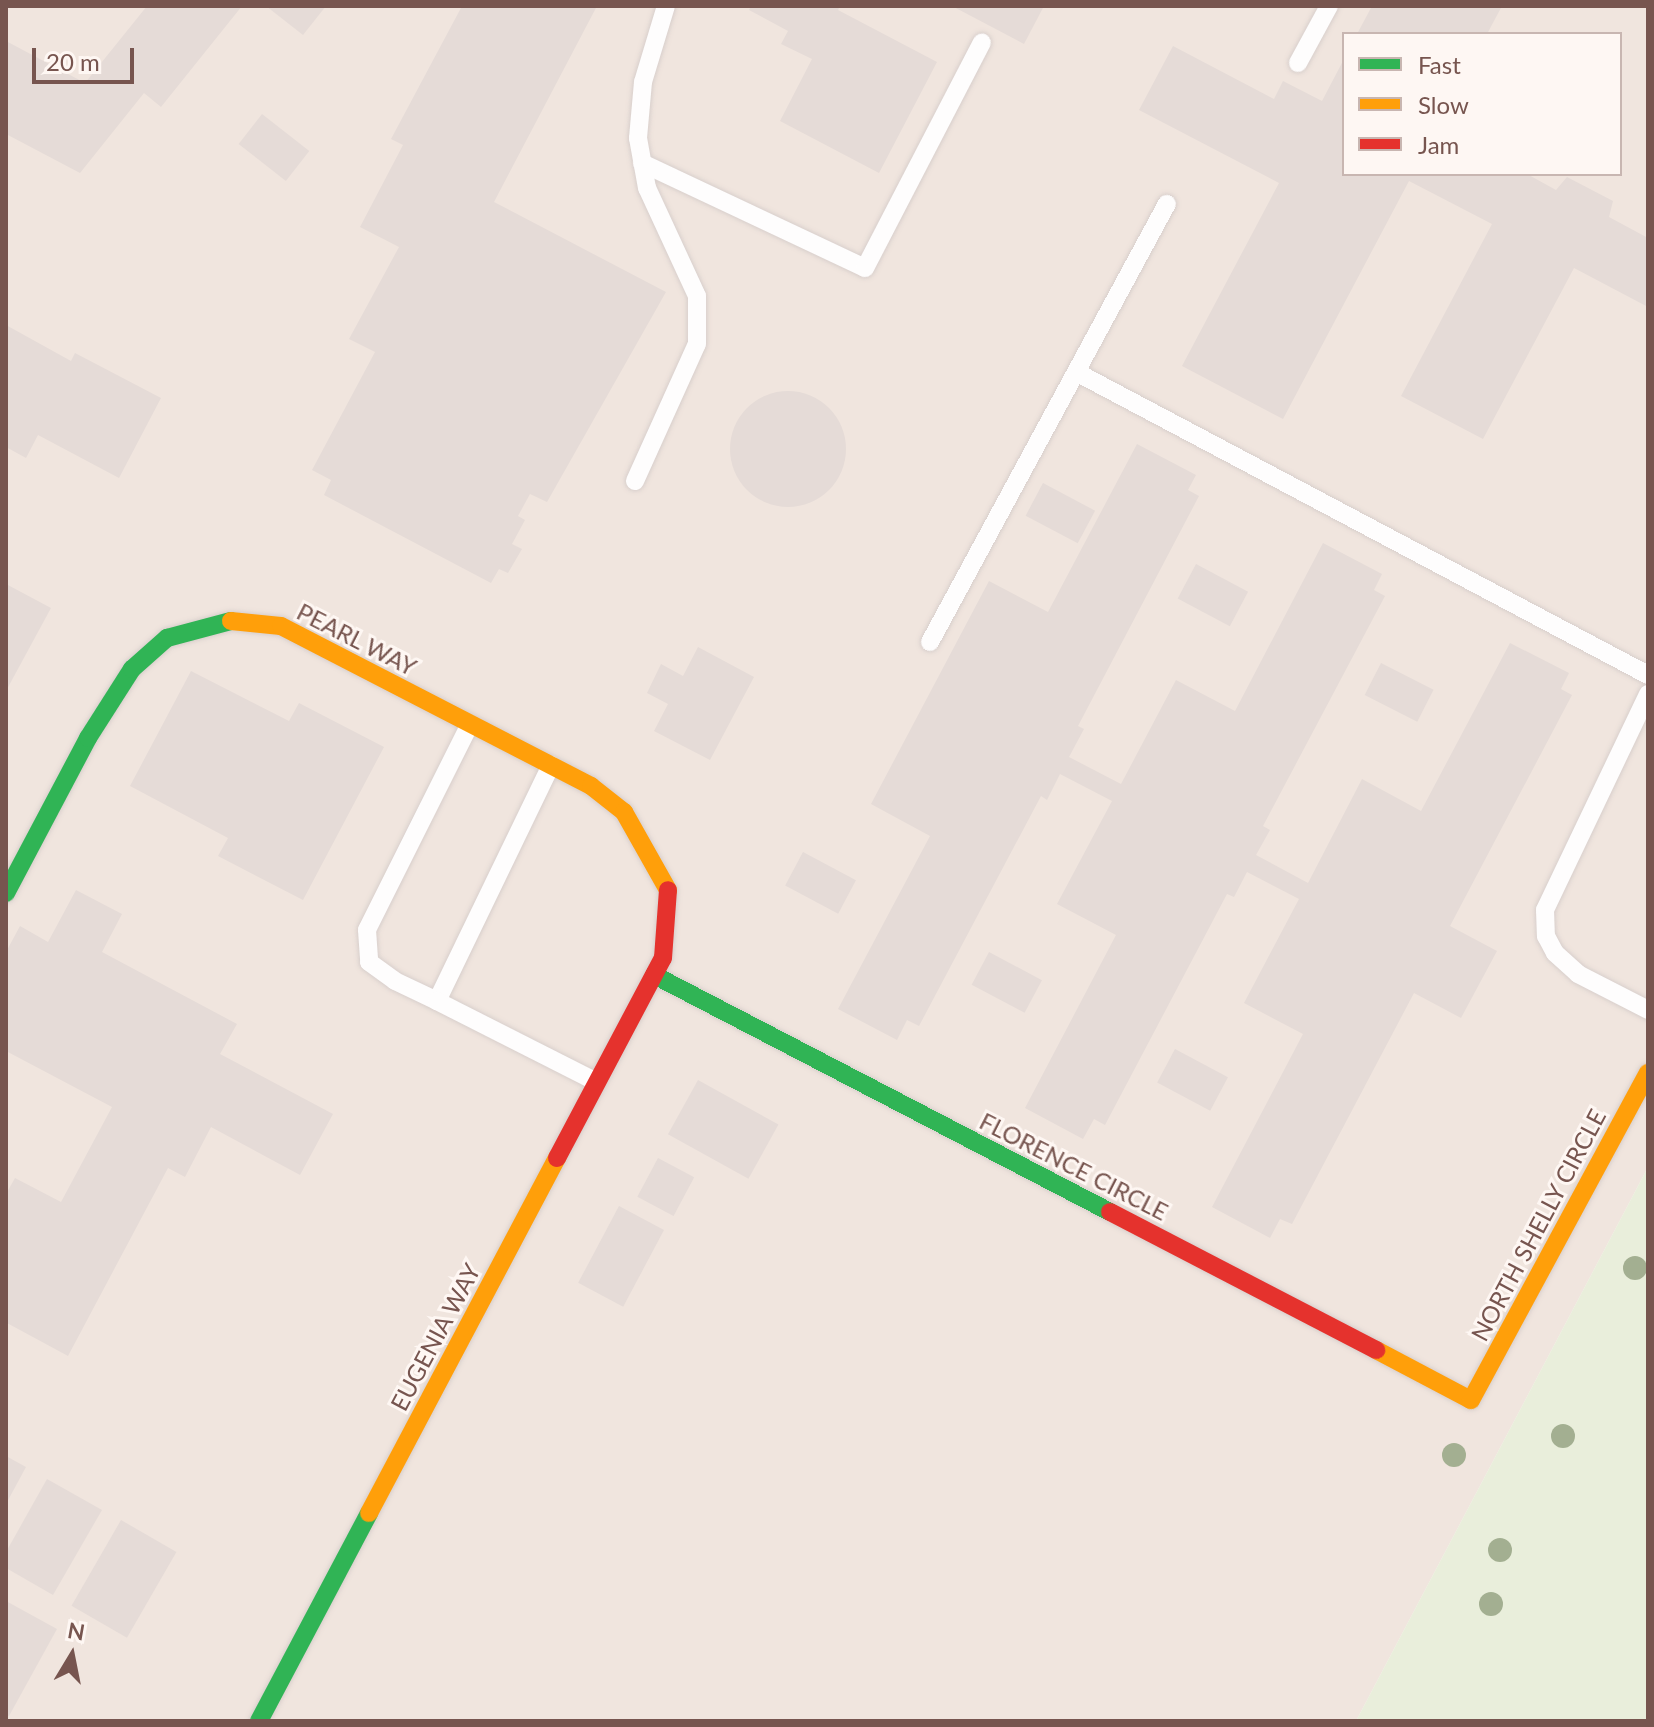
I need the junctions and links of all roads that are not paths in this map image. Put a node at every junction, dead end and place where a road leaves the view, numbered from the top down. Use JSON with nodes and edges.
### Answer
{"nodes":[{"id":1,"x":666,"y":6,"type":"edge"},
{"id":2,"x":1329,"y":6,"type":"edge"},
{"id":3,"x":982,"y":42,"type":"dead end"},
{"id":4,"x":1298,"y":63,"type":"dead end"},
{"id":5,"x":642,"y":163,"type":"junction"},
{"id":6,"x":1167,"y":204,"type":"dead end"},
{"id":7,"x":1076,"y":372,"type":"junction"},
{"id":8,"x":635,"y":481,"type":"dead end"},
{"id":9,"x":930,"y":642,"type":"dead end"},
{"id":10,"x":1648,"y":675,"type":"edge"},
{"id":11,"x":1648,"y":694,"type":"edge"},
{"id":12,"x":470,"y":724,"type":"junction"},
{"id":13,"x":551,"y":765,"type":"junction"},
{"id":14,"x":6,"y":893,"type":"edge"},
{"id":15,"x":654,"y":975,"type":"junction"},
{"id":16,"x":437,"y":1001,"type":"junction"},
{"id":17,"x":1648,"y":1010,"type":"edge"},
{"id":18,"x":1648,"y":1073,"type":"edge"},
{"id":19,"x":597,"y":1082,"type":"junction"},
{"id":20,"x":1471,"y":1400,"type":"joint"},
{"id":21,"x":259,"y":1721,"type":"edge"}],
"edges":[{"from":1,"to":5,"type":"lane"},
{"from":2,"to":4,"type":"lane"},
{"from":3,"to":5,"type":"lane"},
{"from":5,"to":8,"type":"lane"},
{"from":6,"to":7,"type":"lane"},
{"from":7,"to":9,"type":"lane"},
{"from":7,"to":10,"type":"lane"},
{"from":11,"to":17,"type":"lane"},
{"from":12,"to":13,"type":"street","name":"PEARL WAY"},
{"from":12,"to":14,"type":"street","name":"PEARL WAY"},
{"from":12,"to":16,"type":"lane"},
{"from":13,"to":15,"type":"street","name":"PEARL WAY"},
{"from":13,"to":16,"type":"lane"},
{"from":15,"to":19,"type":"street","name":"EUGENIA WAY"},
{"from":15,"to":20,"type":"street","name":"FLORENCE CIRCLE"},
{"from":16,"to":19,"type":"lane"},
{"from":18,"to":20,"type":"street","name":"NORTH SHELLY CIRCLE"},
{"from":19,"to":21,"type":"street","name":"EUGENIA WAY"}]}
